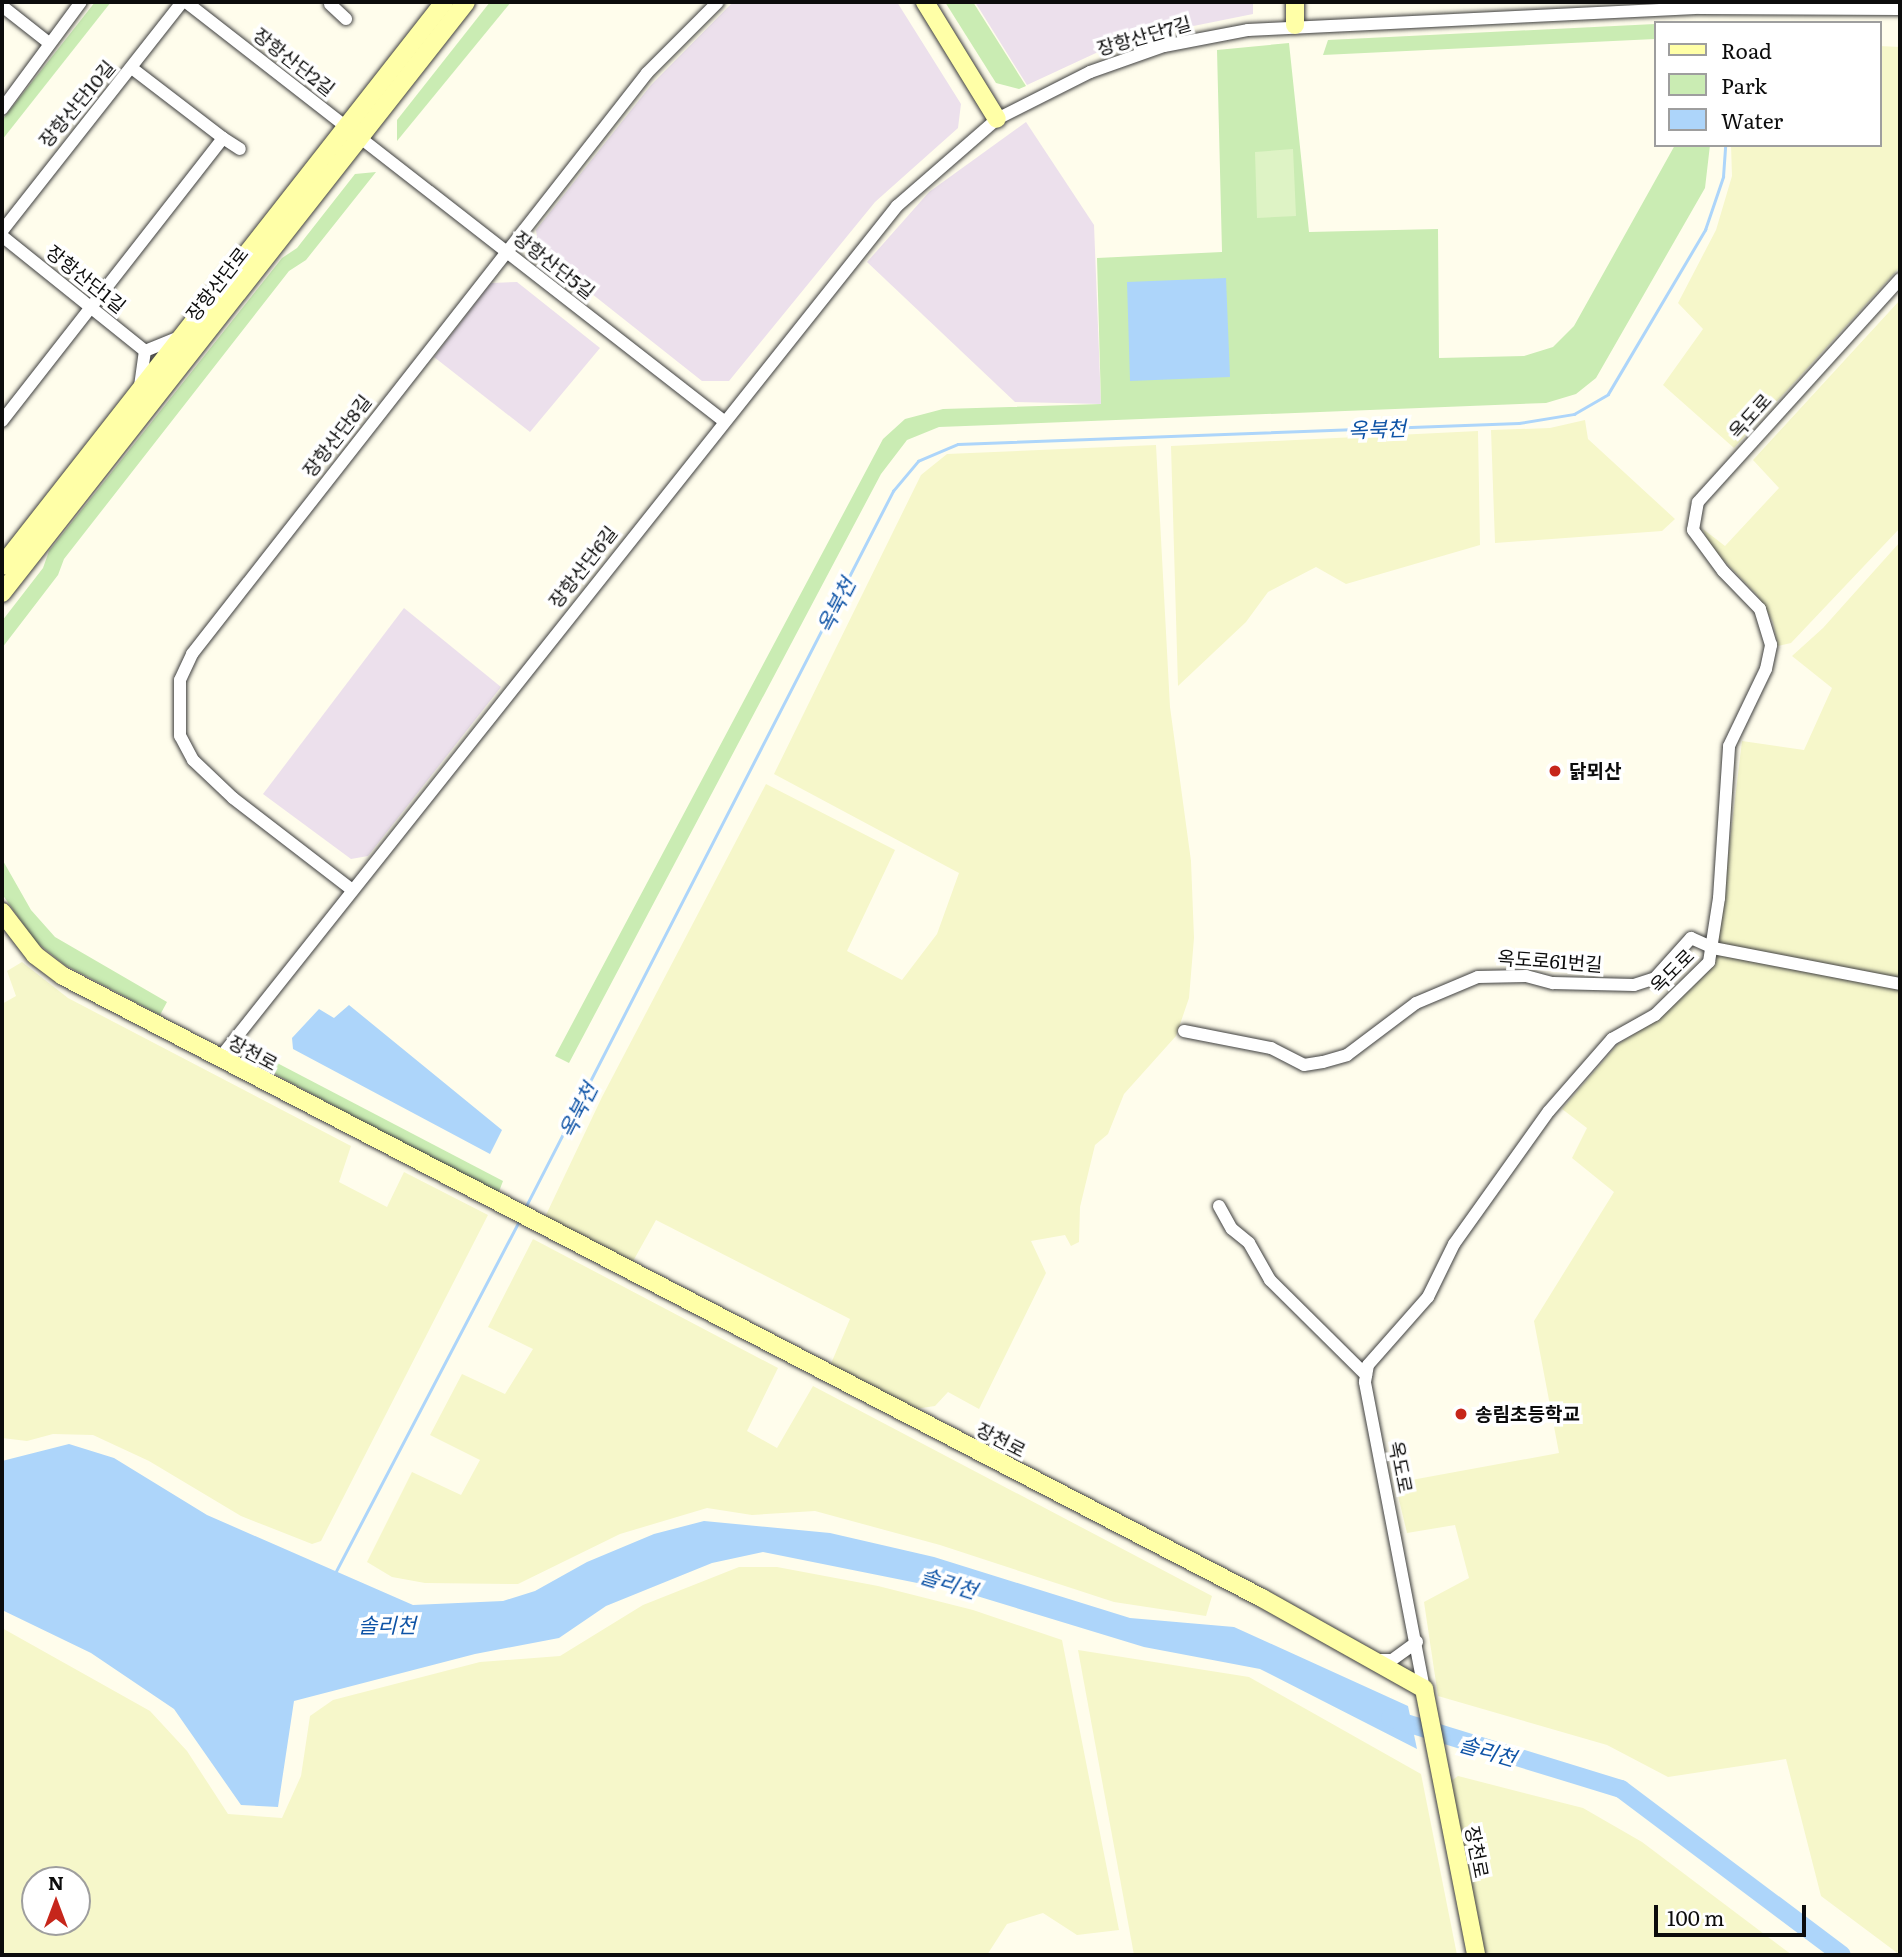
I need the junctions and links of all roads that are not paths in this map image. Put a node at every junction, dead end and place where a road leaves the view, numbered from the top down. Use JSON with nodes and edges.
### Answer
{"nodes":[{"id":1,"x":81,"y":2,"type":"edge"},
{"id":2,"x":184,"y":2,"type":"edge"},
{"id":3,"x":329,"y":2,"type":"edge"},
{"id":4,"x":444,"y":2,"type":"edge"},
{"id":5,"x":466,"y":2,"type":"edge"},
{"id":6,"x":718,"y":2,"type":"edge"},
{"id":7,"x":925,"y":2,"type":"edge"},
{"id":8,"x":1295,"y":2,"type":"edge"},
{"id":9,"x":2,"y":6,"type":"edge"},
{"id":10,"x":1900,"y":9,"type":"edge"},
{"id":11,"x":346,"y":19,"type":"dead end"},
{"id":12,"x":1296,"y":24,"type":"junction"},
{"id":13,"x":49,"y":43,"type":"junction"},
{"id":14,"x":133,"y":69,"type":"junction"},
{"id":15,"x":2,"y":109,"type":"edge"},
{"id":16,"x":997,"y":119,"type":"junction"},
{"id":17,"x":353,"y":133,"type":"junction"},
{"id":18,"x":223,"y":138,"type":"junction"},
{"id":19,"x":240,"y":149,"type":"dead end"},
{"id":20,"x":2,"y":234,"type":"edge"},
{"id":21,"x":506,"y":251,"type":"junction"},
{"id":22,"x":1900,"y":279,"type":"edge"},
{"id":23,"x":90,"y":306,"type":"junction"},
{"id":24,"x":183,"y":335,"type":"junction"},
{"id":25,"x":145,"y":351,"type":"junction"},
{"id":26,"x":139,"y":390,"type":"junction"},
{"id":27,"x":2,"y":421,"type":"edge"},
{"id":28,"x":725,"y":422,"type":"junction"},
{"id":29,"x":2,"y":566,"type":"edge"},
{"id":30,"x":2,"y":593,"type":"edge"},
{"id":31,"x":351,"y":889,"type":"junction"},
{"id":32,"x":2,"y":912,"type":"edge"},
{"id":33,"x":1713,"y":948,"type":"junction"},
{"id":34,"x":1900,"y":984,"type":"edge"},
{"id":35,"x":1184,"y":1031,"type":"dead end"},
{"id":36,"x":219,"y":1059,"type":"junction"},
{"id":37,"x":1219,"y":1206,"type":"dead end"},
{"id":38,"x":1366,"y":1375,"type":"junction"},
{"id":39,"x":1416,"y":1642,"type":"junction"},
{"id":40,"x":1374,"y":1660,"type":"junction"},
{"id":41,"x":1424,"y":1689,"type":"junction"},
{"id":42,"x":1476,"y":1955,"type":"edge"}],
"edges":[{"from":1,"to":13,"type":"street"},
{"from":2,"to":14,"type":"street","name":"장항산단10길"},
{"from":2,"to":17,"type":"street","name":"장항산단2길"},
{"from":3,"to":11,"type":"street"},
{"from":4,"to":17,"type":"main road","name":"장항산단로"},
{"from":5,"to":17,"type":"main road","name":"장항산단로"},
{"from":6,"to":21,"type":"street","name":"장항산단8길"},
{"from":7,"to":16,"type":"main road"},
{"from":8,"to":12,"type":"main road"},
{"from":9,"to":13,"type":"street"},
{"from":10,"to":12,"type":"street","name":"장항산단7길"},
{"from":12,"to":16,"type":"street","name":"장항산단7길"},
{"from":13,"to":15,"type":"street"},
{"from":14,"to":18,"type":"street"},
{"from":14,"to":20,"type":"street","name":"장항산단10길"},
{"from":16,"to":28,"type":"street","name":"장항산단6길"},
{"from":17,"to":21,"type":"street","name":"장항산단5길"},
{"from":17,"to":24,"type":"main road","name":"장항산단로"},
{"from":17,"to":30,"type":"main road","name":"장항산단로"},
{"from":18,"to":19,"type":"street"},
{"from":18,"to":23,"type":"street"},
{"from":20,"to":23,"type":"street","name":"장항산단1길"},
{"from":21,"to":28,"type":"street","name":"장항산단5길"},
{"from":21,"to":31,"type":"street","name":"장항산단8길"},
{"from":22,"to":33,"type":"street","name":"옥도로"},
{"from":23,"to":25,"type":"street","name":"장항산단1길"},
{"from":23,"to":27,"type":"street"},
{"from":24,"to":25,"type":"street"},
{"from":24,"to":26,"type":"main road","name":"장항산단로"},
{"from":25,"to":26,"type":"street"},
{"from":26,"to":29,"type":"main road","name":"장항산단로"},
{"from":28,"to":31,"type":"street","name":"장항산단6길"},
{"from":31,"to":36,"type":"street","name":"장항산단6길"},
{"from":32,"to":36,"type":"main road","name":"장천로"},
{"from":33,"to":34,"type":"street"},
{"from":33,"to":35,"type":"street","name":"옥도로61번길"},
{"from":33,"to":38,"type":"street","name":"옥도로"},
{"from":36,"to":40,"type":"main road","name":"장천로"},
{"from":37,"to":38,"type":"street"},
{"from":38,"to":39,"type":"street","name":"옥도로"},
{"from":39,"to":40,"type":"street"},
{"from":39,"to":41,"type":"street","name":"옥도로"},
{"from":40,"to":41,"type":"main road","name":"장천로"},
{"from":41,"to":42,"type":"main road","name":"장천로"}]}
